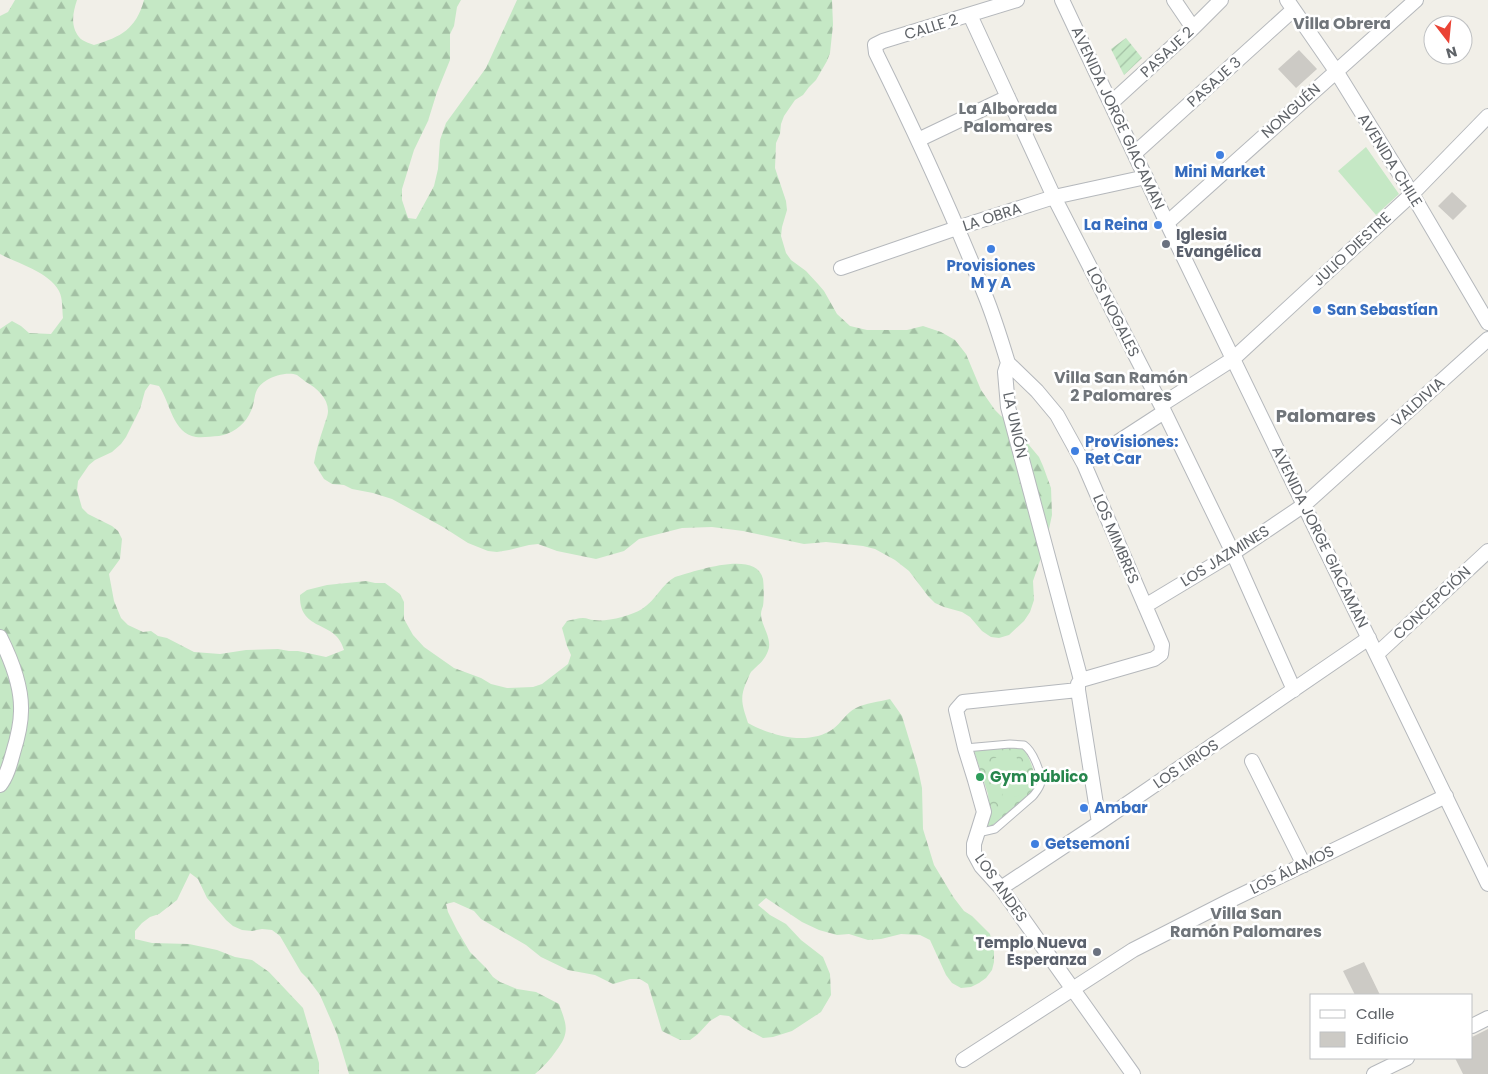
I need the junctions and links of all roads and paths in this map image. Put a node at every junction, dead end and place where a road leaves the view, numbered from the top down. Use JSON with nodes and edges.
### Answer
{"nodes":[{"id":1,"x":1017,"y":0,"type":"edge"},
{"id":2,"x":1062,"y":0,"type":"edge"},
{"id":3,"x":1174,"y":0,"type":"edge"},
{"id":4,"x":1221,"y":0,"type":"edge"},
{"id":5,"x":1416,"y":0,"type":"edge"},
{"id":6,"x":1290,"y":5,"type":"edge"},
{"id":7,"x":970,"y":15,"type":"junction"},
{"id":8,"x":1193,"y":28,"type":"junction"},
{"id":9,"x":875,"y":45,"type":"joint"},
{"id":10,"x":1336,"y":71,"type":"junction"},
{"id":11,"x":1008,"y":97,"type":"junction"},
{"id":12,"x":1111,"y":103,"type":"junction"},
{"id":13,"x":1488,"y":116,"type":"edge"},
{"id":14,"x":918,"y":140,"type":"junction"},
{"id":15,"x":1135,"y":154,"type":"junction"},
{"id":16,"x":1146,"y":177,"type":"junction"},
{"id":17,"x":1412,"y":194,"type":"junction"},
{"id":18,"x":1054,"y":197,"type":"junction"},
{"id":19,"x":1167,"y":223,"type":"junction"},
{"id":20,"x":957,"y":228,"type":"junction"},
{"id":21,"x":841,"y":268,"type":"dead end"},
{"id":22,"x":1488,"y":323,"type":"edge"},
{"id":23,"x":1488,"y":338,"type":"edge"},
{"id":24,"x":1233,"y":359,"type":"junction"},
{"id":25,"x":1008,"y":363,"type":"junction"},
{"id":26,"x":1163,"y":408,"type":"junction"},
{"id":27,"x":1084,"y":464,"type":"junction"},
{"id":28,"x":1304,"y":505,"type":"junction"},
{"id":29,"x":1488,"y":551,"type":"edge"},
{"id":30,"x":1233,"y":553,"type":"junction"},
{"id":31,"x":1145,"y":606,"type":"junction"},
{"id":32,"x":0,"y":637,"type":"edge"},
{"id":33,"x":1369,"y":638,"type":"junction"},
{"id":34,"x":1377,"y":654,"type":"junction"},
{"id":35,"x":1079,"y":685,"type":"junction"},
{"id":36,"x":1294,"y":690,"type":"junction"},
{"id":37,"x":965,"y":748,"type":"junction"},
{"id":38,"x":1252,"y":761,"type":"dead end"},
{"id":39,"x":0,"y":785,"type":"edge"},
{"id":40,"x":1446,"y":796,"type":"junction"},
{"id":41,"x":1099,"y":823,"type":"junction"},
{"id":42,"x":977,"y":834,"type":"junction"},
{"id":43,"x":1304,"y":865,"type":"junction"},
{"id":44,"x":1488,"y":884,"type":"edge"},
{"id":45,"x":1001,"y":888,"type":"junction"},
{"id":46,"x":1072,"y":989,"type":"junction"},
{"id":47,"x":1488,"y":1018,"type":"edge"},
{"id":48,"x":1473,"y":1026,"type":"edge"},
{"id":49,"x":1405,"y":1059,"type":"edge"},
{"id":50,"x":963,"y":1060,"type":"dead end"},
{"id":51,"x":1133,"y":1074,"type":"edge"},
{"id":52,"x":1374,"y":1074,"type":"edge"}],
"edges":[{"from":1,"to":7,"type":"street","name":"CALLE 2"},
{"from":2,"to":12,"type":"street","name":"AVENIDA JORGE GIACAMAN"},
{"from":3,"to":8,"type":"street"},
{"from":4,"to":8,"type":"street","name":"PASAJE 2"},
{"from":5,"to":10,"type":"street","name":"NONGUÉN"},
{"from":6,"to":10,"type":"street","name":"AVENIDA CHILE"},
{"from":6,"to":15,"type":"street","name":"PASAJE 3"},
{"from":7,"to":9,"type":"street","name":"CALLE 2"},
{"from":7,"to":11,"type":"street","name":"LOS NOGALES"},
{"from":8,"to":12,"type":"street","name":"PASAJE 2"},
{"from":9,"to":14,"type":"street","name":"LA UNIÓN"},
{"from":10,"to":17,"type":"street","name":"AVENIDA CHILE"},
{"from":10,"to":19,"type":"street","name":"NONGUÉN"},
{"from":11,"to":14,"type":"street"},
{"from":11,"to":18,"type":"street","name":"LOS NOGALES"},
{"from":12,"to":15,"type":"street","name":"AVENIDA JORGE GIACAMAN"},
{"from":13,"to":17,"type":"street","name":"JULIO DIESTRE"},
{"from":14,"to":20,"type":"street","name":"LA UNIÓN"},
{"from":15,"to":16,"type":"street","name":"AVENIDA JORGE GIACAMAN"},
{"from":16,"to":18,"type":"street","name":"LA OBRA"},
{"from":16,"to":19,"type":"street","name":"AVENIDA JORGE GIACAMAN"},
{"from":17,"to":22,"type":"street","name":"AVENIDA CHILE"},
{"from":17,"to":24,"type":"street","name":"JULIO DIESTRE"},
{"from":18,"to":20,"type":"street","name":"LA OBRA"},
{"from":18,"to":26,"type":"street","name":"LOS NOGALES"},
{"from":19,"to":24,"type":"street","name":"AVENIDA JORGE GIACAMAN"},
{"from":20,"to":21,"type":"street","name":"LA OBRA"},
{"from":20,"to":25,"type":"street","name":"LA UNIÓN"},
{"from":23,"to":28,"type":"street","name":"VALDIVIA"},
{"from":24,"to":26,"type":"street","name":"JULIO DIESTRE"},
{"from":24,"to":28,"type":"street","name":"AVENIDA JORGE GIACAMAN"},
{"from":25,"to":27,"type":"street","name":"LOS MIMBRES"},
{"from":25,"to":35,"type":"street","name":"LA UNIÓN"},
{"from":26,"to":27,"type":"street","name":"JULIO DIESTRE"},
{"from":26,"to":30,"type":"street","name":"LOS NOGALES"},
{"from":27,"to":31,"type":"street","name":"LOS MIMBRES"},
{"from":28,"to":30,"type":"street","name":"LOS JAZMINES"},
{"from":28,"to":33,"type":"street","name":"AVENIDA JORGE GIACAMAN"},
{"from":29,"to":34,"type":"street","name":"CONCEPCIÓN"},
{"from":30,"to":31,"type":"street","name":"LOS JAZMINES"},
{"from":30,"to":36,"type":"street","name":"LOS NOGALES"},
{"from":31,"to":35,"type":"street","name":"LOS MIMBRES"},
{"from":32,"to":39,"type":"street"},
{"from":33,"to":34,"type":"street","name":"AVENIDA JORGE GIACAMAN"},
{"from":33,"to":36,"type":"street","name":"LOS LIRIOS"},
{"from":34,"to":40,"type":"street","name":"AVENIDA JORGE GIACAMAN"},
{"from":35,"to":37,"type":"street","name":"LOS ANDES"},
{"from":35,"to":41,"type":"street","name":"LA UNIÓN"},
{"from":36,"to":41,"type":"street","name":"LOS LIRIOS"},
{"from":37,"to":42,"type":"street","name":"LOS ANDES"},
{"from":37,"to":42,"type":"lane"},
{"from":38,"to":43,"type":"street"},
{"from":40,"to":43,"type":"street","name":"LOS ÁLAMOS"},
{"from":40,"to":44,"type":"street","name":"AVENIDA JORGE GIACAMAN"},
{"from":41,"to":45,"type":"street","name":"LOS LIRIOS"},
{"from":42,"to":45,"type":"street","name":"LOS ANDES"},
{"from":43,"to":46,"type":"street","name":"LOS ÁLAMOS"},
{"from":45,"to":46,"type":"street","name":"LOS ANDES"},
{"from":46,"to":50,"type":"street","name":"LOS ÁLAMOS"},
{"from":46,"to":51,"type":"street","name":"LOS ANDES"},
{"from":47,"to":48,"type":"street"},
{"from":49,"to":52,"type":"street"}]}
